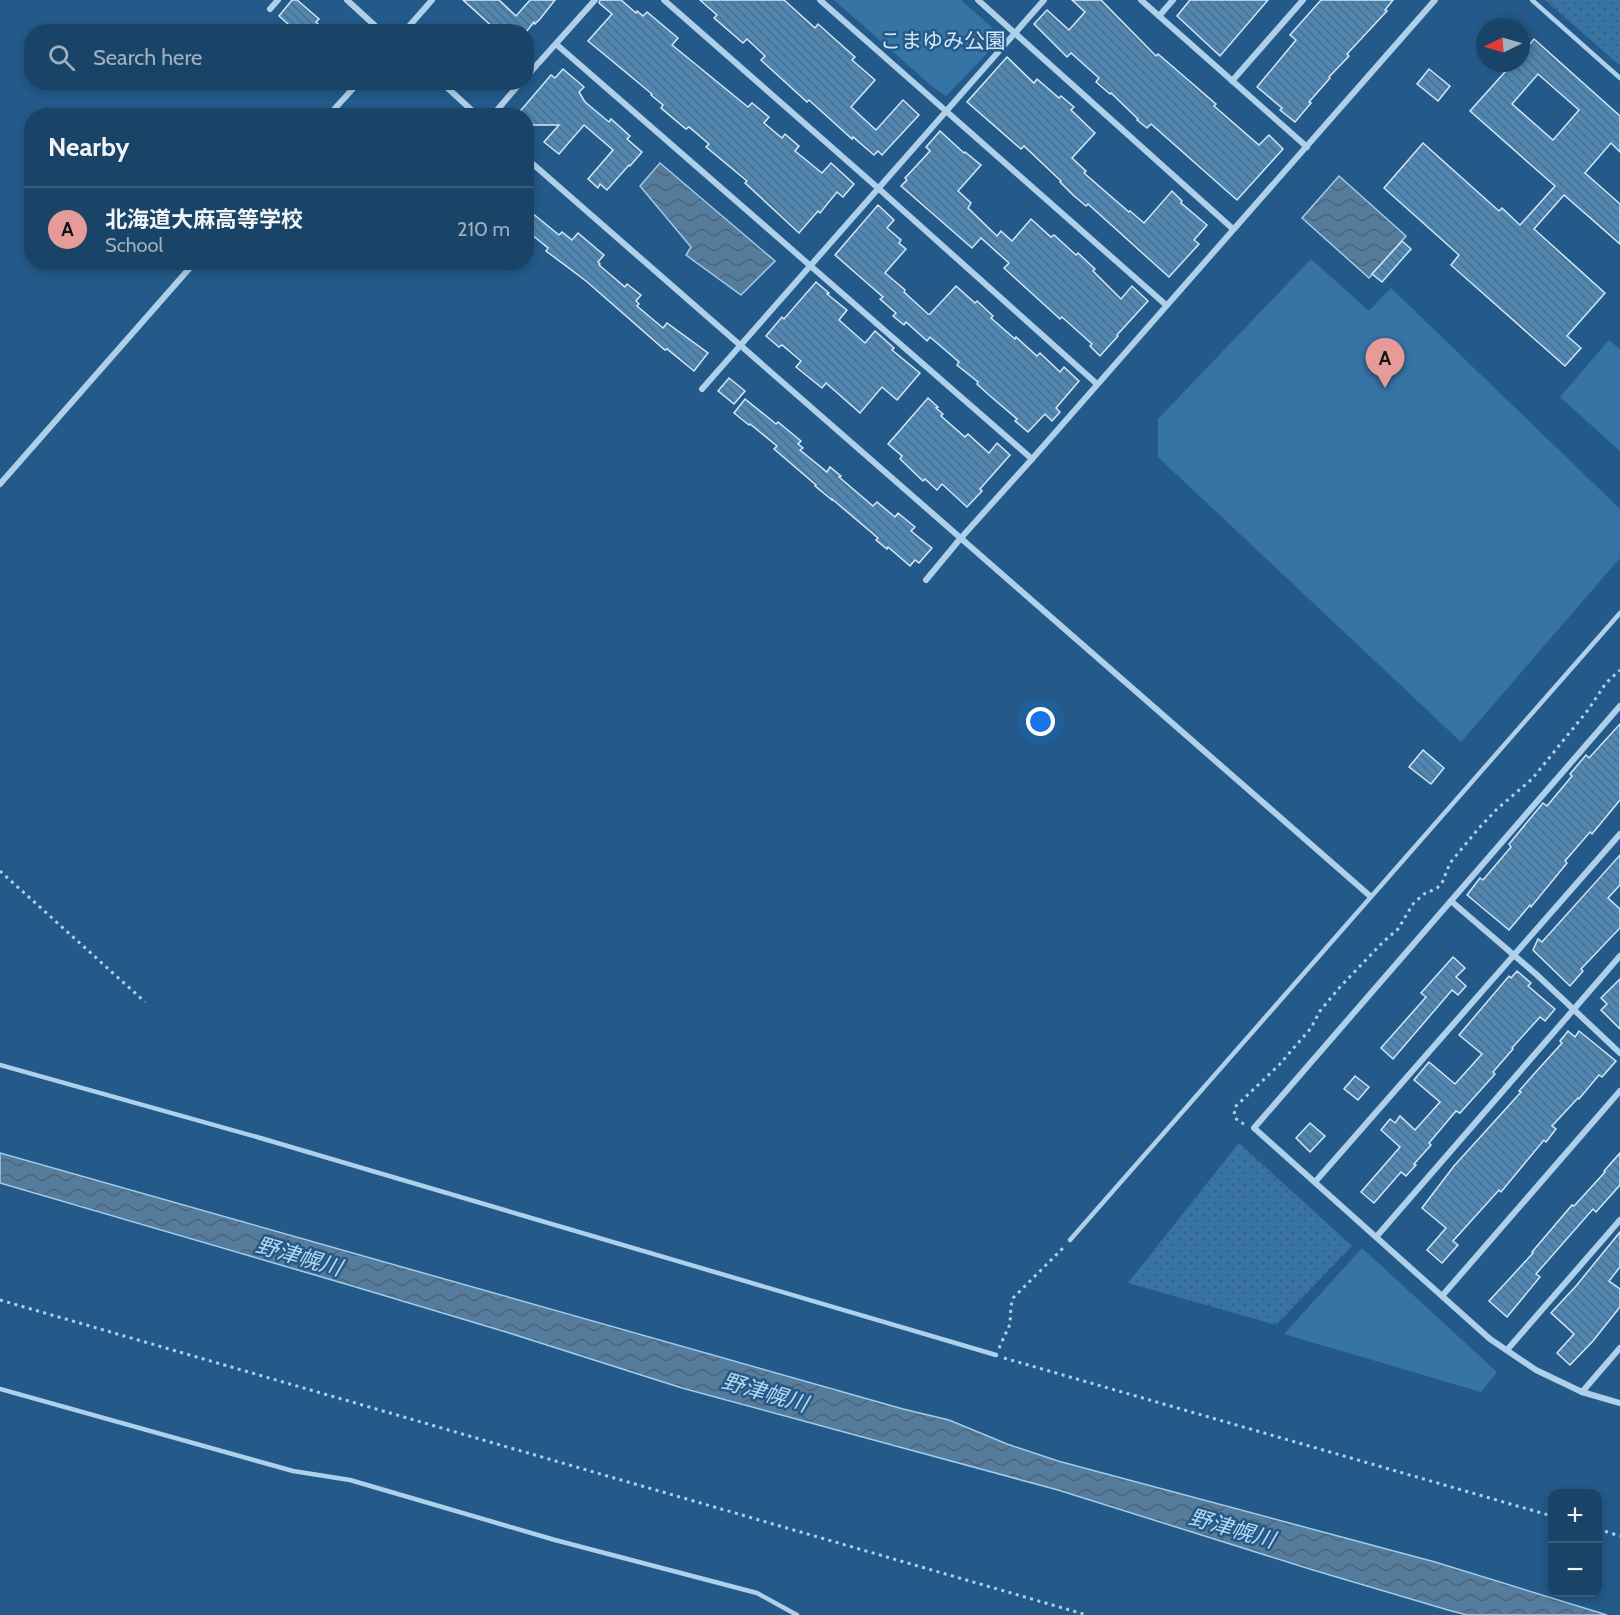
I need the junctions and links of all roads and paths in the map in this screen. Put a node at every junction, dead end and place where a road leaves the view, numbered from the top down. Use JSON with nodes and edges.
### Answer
{"nodes":[{"id":1,"x":278,"y":0,"type":"edge"},
{"id":2,"x":347,"y":0,"type":"edge"},
{"id":3,"x":432,"y":0,"type":"edge"},
{"id":4,"x":595,"y":0,"type":"edge"},
{"id":5,"x":664,"y":0,"type":"edge"},
{"id":6,"x":820,"y":0,"type":"edge"},
{"id":7,"x":978,"y":0,"type":"edge"},
{"id":8,"x":1044,"y":0,"type":"edge"},
{"id":9,"x":1141,"y":0,"type":"edge"},
{"id":10,"x":1173,"y":0,"type":"edge"},
{"id":11,"x":1303,"y":0,"type":"edge"},
{"id":12,"x":1435,"y":0,"type":"edge"},
{"id":13,"x":1532,"y":0,"type":"edge"},
{"id":14,"x":270,"y":9,"type":"dead end"},
{"id":15,"x":1159,"y":16,"type":"junction"},
{"id":16,"x":373,"y":24,"type":"edge"},
{"id":17,"x":411,"y":24,"type":"edge"},
{"id":18,"x":1015,"y":33,"type":"junction"},
{"id":19,"x":556,"y":44,"type":"junction"},
{"id":20,"x":534,"y":68,"type":"edge"},
{"id":21,"x":1620,"y":78,"type":"edge"},
{"id":22,"x":1232,"y":81,"type":"junction"},
{"id":23,"x":352,"y":90,"type":"edge"},
{"id":24,"x":450,"y":90,"type":"edge"},
{"id":25,"x":514,"y":90,"type":"edge"},
{"id":26,"x":335,"y":108,"type":"edge"},
{"id":27,"x":469,"y":108,"type":"edge"},
{"id":28,"x":499,"y":108,"type":"edge"},
{"id":29,"x":946,"y":111,"type":"junction"},
{"id":30,"x":1306,"y":147,"type":"junction"},
{"id":31,"x":534,"y":165,"type":"edge"},
{"id":32,"x":879,"y":188,"type":"junction"},
{"id":33,"x":1233,"y":229,"type":"junction"},
{"id":34,"x":810,"y":266,"type":"junction"},
{"id":35,"x":188,"y":270,"type":"edge"},
{"id":36,"x":1166,"y":305,"type":"junction"},
{"id":37,"x":740,"y":345,"type":"junction"},
{"id":38,"x":1097,"y":384,"type":"junction"},
{"id":39,"x":702,"y":389,"type":"dead end"},
{"id":40,"x":1032,"y":459,"type":"junction"},
{"id":41,"x":0,"y":484,"type":"edge"},
{"id":42,"x":960,"y":539,"type":"junction"},
{"id":43,"x":926,"y":579,"type":"dead end"},
{"id":44,"x":1620,"y":613,"type":"edge"},
{"id":45,"x":1620,"y":670,"type":"edge"},
{"id":46,"x":1620,"y":706,"type":"edge"},
{"id":47,"x":1620,"y":834,"type":"edge"},
{"id":48,"x":0,"y":871,"type":"edge"},
{"id":49,"x":1370,"y":896,"type":"junction"},
{"id":50,"x":1451,"y":901,"type":"junction"},
{"id":51,"x":1513,"y":956,"type":"junction"},
{"id":52,"x":1620,"y":956,"type":"edge"},
{"id":53,"x":145,"y":1002,"type":"dead end"},
{"id":54,"x":1573,"y":1010,"type":"junction"},
{"id":55,"x":1620,"y":1053,"type":"edge"},
{"id":56,"x":0,"y":1065,"type":"edge"},
{"id":57,"x":1620,"y":1091,"type":"edge"},
{"id":58,"x":1254,"y":1128,"type":"junction"},
{"id":59,"x":1315,"y":1182,"type":"junction"},
{"id":60,"x":1620,"y":1220,"type":"edge"},
{"id":61,"x":1377,"y":1236,"type":"junction"},
{"id":62,"x":1071,"y":1240,"type":"joint"},
{"id":63,"x":1442,"y":1296,"type":"junction"},
{"id":64,"x":0,"y":1300,"type":"edge"},
{"id":65,"x":1620,"y":1348,"type":"edge"},
{"id":66,"x":1507,"y":1350,"type":"junction"},
{"id":67,"x":996,"y":1355,"type":"junction"},
{"id":68,"x":0,"y":1389,"type":"edge"},
{"id":69,"x":1582,"y":1392,"type":"junction"},
{"id":70,"x":1620,"y":1403,"type":"edge"},
{"id":71,"x":1548,"y":1515,"type":"edge"},
{"id":72,"x":1602,"y":1530,"type":"edge"},
{"id":73,"x":1620,"y":1536,"type":"edge"},
{"id":74,"x":797,"y":1615,"type":"edge"},
{"id":75,"x":1087,"y":1615,"type":"edge"}],
"edges":[{"from":1,"to":14,"type":"street"},
{"from":2,"to":16,"type":"street"},
{"from":3,"to":17,"type":"street"},
{"from":4,"to":19,"type":"street"},
{"from":5,"to":32,"type":"street"},
{"from":6,"to":29,"type":"street"},
{"from":7,"to":18,"type":"street"},
{"from":8,"to":18,"type":"street"},
{"from":9,"to":15,"type":"street"},
{"from":10,"to":15,"type":"street"},
{"from":11,"to":22,"type":"street"},
{"from":12,"to":30,"type":"street"},
{"from":13,"to":21,"type":"lane"},
{"from":15,"to":22,"type":"street"},
{"from":18,"to":29,"type":"street"},
{"from":18,"to":33,"type":"street"},
{"from":19,"to":20,"type":"street"},
{"from":19,"to":34,"type":"street"},
{"from":22,"to":30,"type":"street"},
{"from":23,"to":26,"type":"street"},
{"from":24,"to":27,"type":"street"},
{"from":25,"to":28,"type":"street"},
{"from":29,"to":32,"type":"street"},
{"from":29,"to":36,"type":"street"},
{"from":30,"to":33,"type":"street"},
{"from":31,"to":37,"type":"street"},
{"from":32,"to":34,"type":"street"},
{"from":32,"to":38,"type":"street"},
{"from":33,"to":36,"type":"street"},
{"from":34,"to":37,"type":"street"},
{"from":34,"to":40,"type":"street"},
{"from":35,"to":41,"type":"street"},
{"from":36,"to":38,"type":"street"},
{"from":37,"to":39,"type":"street"},
{"from":37,"to":42,"type":"street"},
{"from":38,"to":40,"type":"street"},
{"from":40,"to":42,"type":"street"},
{"from":42,"to":43,"type":"street"},
{"from":42,"to":49,"type":"street"},
{"from":44,"to":49,"type":"lane"},
{"from":45,"to":58,"type":"path"},
{"from":46,"to":50,"type":"street"},
{"from":47,"to":51,"type":"street"},
{"from":48,"to":53,"type":"path"},
{"from":49,"to":62,"type":"lane"},
{"from":50,"to":51,"type":"street"},
{"from":50,"to":58,"type":"street"},
{"from":51,"to":54,"type":"street"},
{"from":51,"to":59,"type":"street"},
{"from":52,"to":54,"type":"street"},
{"from":54,"to":55,"type":"street"},
{"from":54,"to":61,"type":"street"},
{"from":56,"to":67,"type":"lane"},
{"from":57,"to":63,"type":"street"},
{"from":58,"to":59,"type":"street"},
{"from":59,"to":61,"type":"street"},
{"from":60,"to":66,"type":"street"},
{"from":61,"to":63,"type":"street"},
{"from":62,"to":67,"type":"path"},
{"from":63,"to":66,"type":"street"},
{"from":64,"to":75,"type":"path"},
{"from":65,"to":69,"type":"street"},
{"from":66,"to":69,"type":"street"},
{"from":67,"to":71,"type":"path"},
{"from":68,"to":74,"type":"lane"},
{"from":69,"to":70,"type":"street"},
{"from":72,"to":73,"type":"path"}]}
